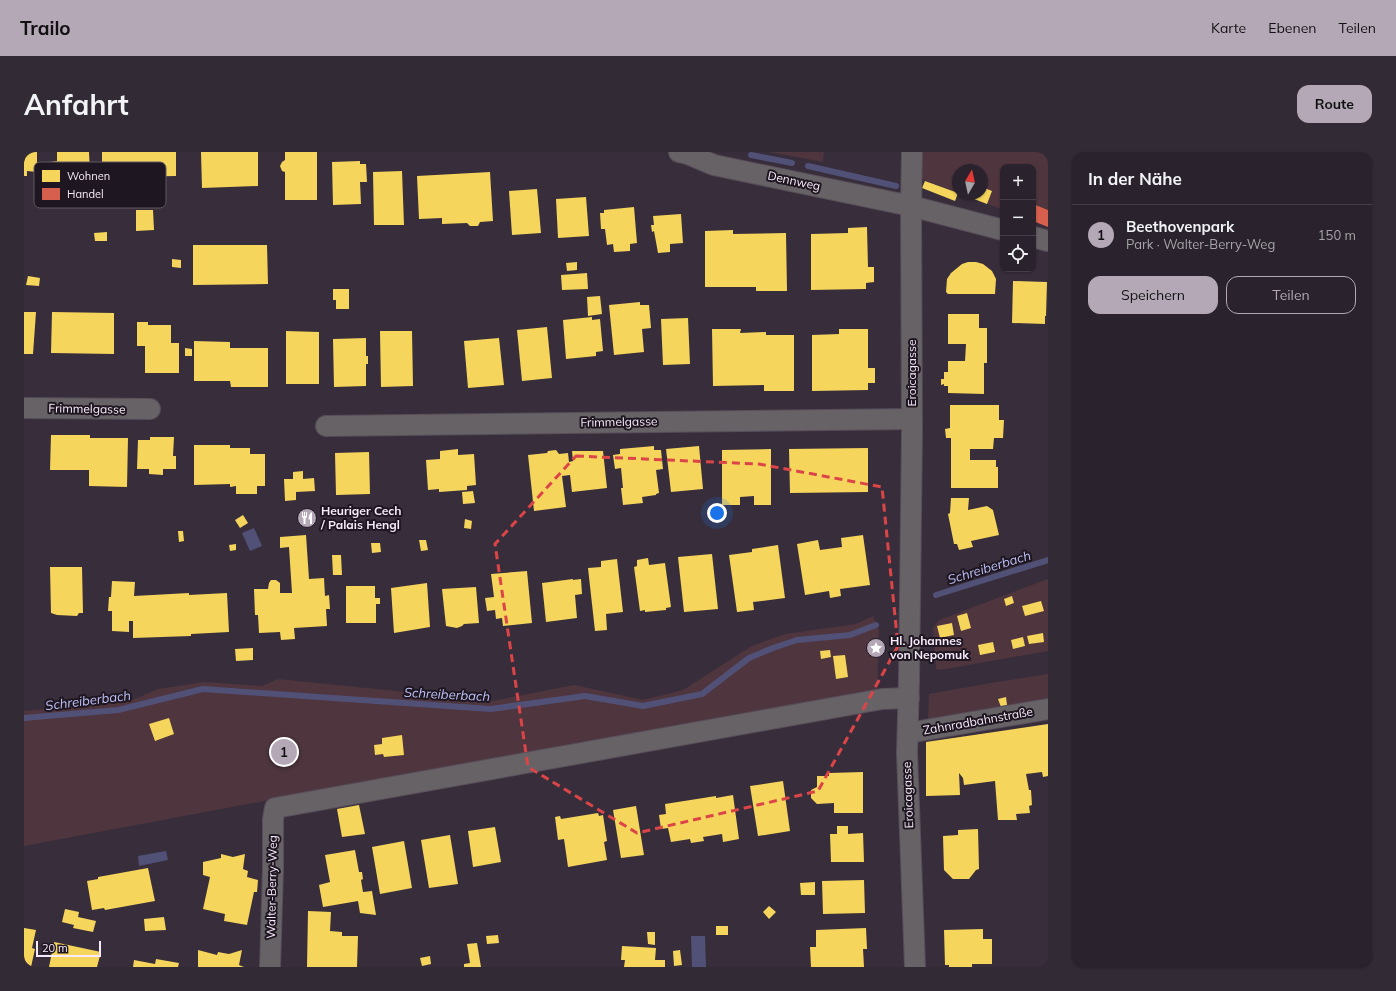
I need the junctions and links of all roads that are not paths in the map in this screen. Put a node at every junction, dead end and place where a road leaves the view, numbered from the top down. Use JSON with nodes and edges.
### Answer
{"nodes":[{"id":1,"x":679,"y":152,"type":"edge"},
{"id":2,"x":912,"y":152,"type":"edge"},
{"id":3,"x":911,"y":206,"type":"junction"},
{"id":4,"x":1000,"y":229,"type":"edge"},
{"id":5,"x":1036,"y":238,"type":"edge"},
{"id":6,"x":1048,"y":241,"type":"edge"},
{"id":7,"x":24,"y":408,"type":"edge"},
{"id":8,"x":150,"y":409,"type":"dead end"},
{"id":9,"x":912,"y":419,"type":"junction"},
{"id":10,"x":326,"y":426,"type":"dead end"},
{"id":11,"x":909,"y":698,"type":"junction"},
{"id":12,"x":1048,"y":709,"type":"edge"},
{"id":13,"x":908,"y":733,"type":"junction"},
{"id":14,"x":270,"y":967,"type":"edge"},
{"id":15,"x":915,"y":967,"type":"edge"}],
"edges":[{"from":1,"to":3,"type":"street","name":"Dennweg"},
{"from":2,"to":3,"type":"street","name":"Eroicagasse"},
{"from":3,"to":4,"type":"street","name":"Dennweg"},
{"from":3,"to":9,"type":"street","name":"Eroicagasse"},
{"from":5,"to":6,"type":"street"},
{"from":7,"to":8,"type":"street","name":"Frimmelgasse"},
{"from":9,"to":10,"type":"street","name":"Frimmelgasse"},
{"from":9,"to":11,"type":"street","name":"Eroicagasse"},
{"from":11,"to":13,"type":"street","name":"Eroicagasse"},
{"from":11,"to":14,"type":"street","name":"Walter-Berry-Weg"},
{"from":12,"to":13,"type":"street","name":"Zahnradbahnstraße"},
{"from":13,"to":15,"type":"street","name":"Eroicagasse"}]}
